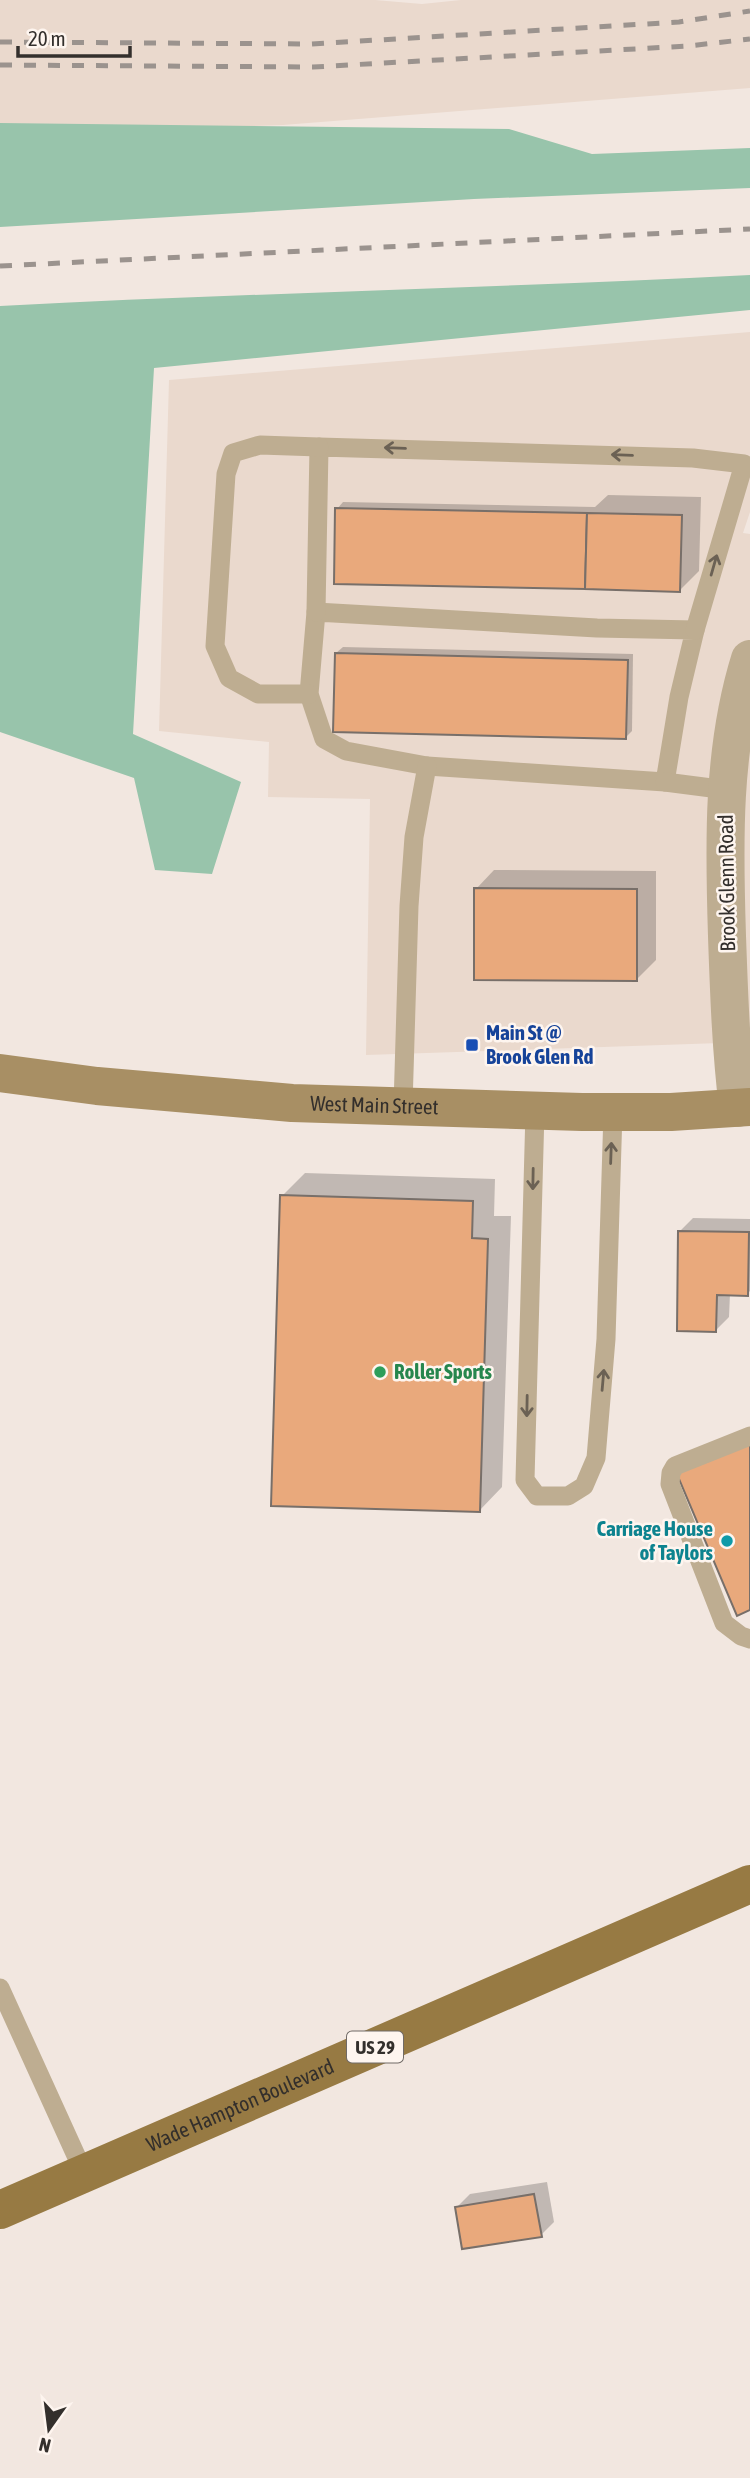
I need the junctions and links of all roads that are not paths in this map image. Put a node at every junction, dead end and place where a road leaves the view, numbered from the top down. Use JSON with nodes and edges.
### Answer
{"nodes":[{"id":1,"x":319,"y":447,"type":"junction"},
{"id":2,"x":747,"y":464,"type":"edge"},
{"id":3,"x":316,"y":612,"type":"junction"},
{"id":4,"x":695,"y":630,"type":"junction"},
{"id":5,"x":750,"y":659,"type":"edge"},
{"id":6,"x":309,"y":694,"type":"junction"},
{"id":7,"x":427,"y":766,"type":"junction"},
{"id":8,"x":665,"y":782,"type":"junction"},
{"id":9,"x":727,"y":790,"type":"junction"},
{"id":10,"x":0,"y":1073,"type":"edge"},
{"id":11,"x":403,"y":1106,"type":"junction"},
{"id":12,"x":744,"y":1107,"type":"edge"},
{"id":13,"x":535,"y":1111,"type":"junction"},
{"id":14,"x":613,"y":1112,"type":"junction"},
{"id":15,"x":750,"y":1436,"type":"edge"},
{"id":16,"x":750,"y":1639,"type":"edge"},
{"id":17,"x":750,"y":1884,"type":"edge"},
{"id":18,"x":0,"y":1988,"type":"edge"},
{"id":19,"x":84,"y":2174,"type":"junction"},
{"id":20,"x":0,"y":2210,"type":"edge"}],
"edges":[{"from":2,"to":1,"type":"lane","one_way":true},
{"from":1,"to":3,"type":"lane"},
{"from":1,"to":6,"type":"lane"},
{"from":4,"to":2,"type":"lane","one_way":true},
{"from":3,"to":4,"type":"lane"},
{"from":3,"to":6,"type":"lane"},
{"from":4,"to":8,"type":"lane"},
{"from":5,"to":9,"type":"street","name":"Brook Glenn Road"},
{"from":6,"to":7,"type":"lane"},
{"from":7,"to":8,"type":"lane"},
{"from":7,"to":11,"type":"lane"},
{"from":8,"to":9,"type":"lane"},
{"from":9,"to":12,"type":"street","name":"Brook Glenn Road"},
{"from":10,"to":11,"type":"street","name":"West Main Street"},
{"from":11,"to":13,"type":"street","name":"West Main Street"},
{"from":12,"to":14,"type":"street","name":"West Main Street"},
{"from":13,"to":14,"type":"street","name":"West Main Street"},
{"from":13,"to":14,"type":"lane","one_way":true},
{"from":15,"to":16,"type":"lane"},
{"from":17,"to":19,"type":"main road","name":"Wade Hampton Boulevard","number":"US 29"},
{"from":18,"to":19,"type":"lane"},
{"from":19,"to":20,"type":"main road","name":"Wade Hampton Boulevard","number":"US 29"}]}
